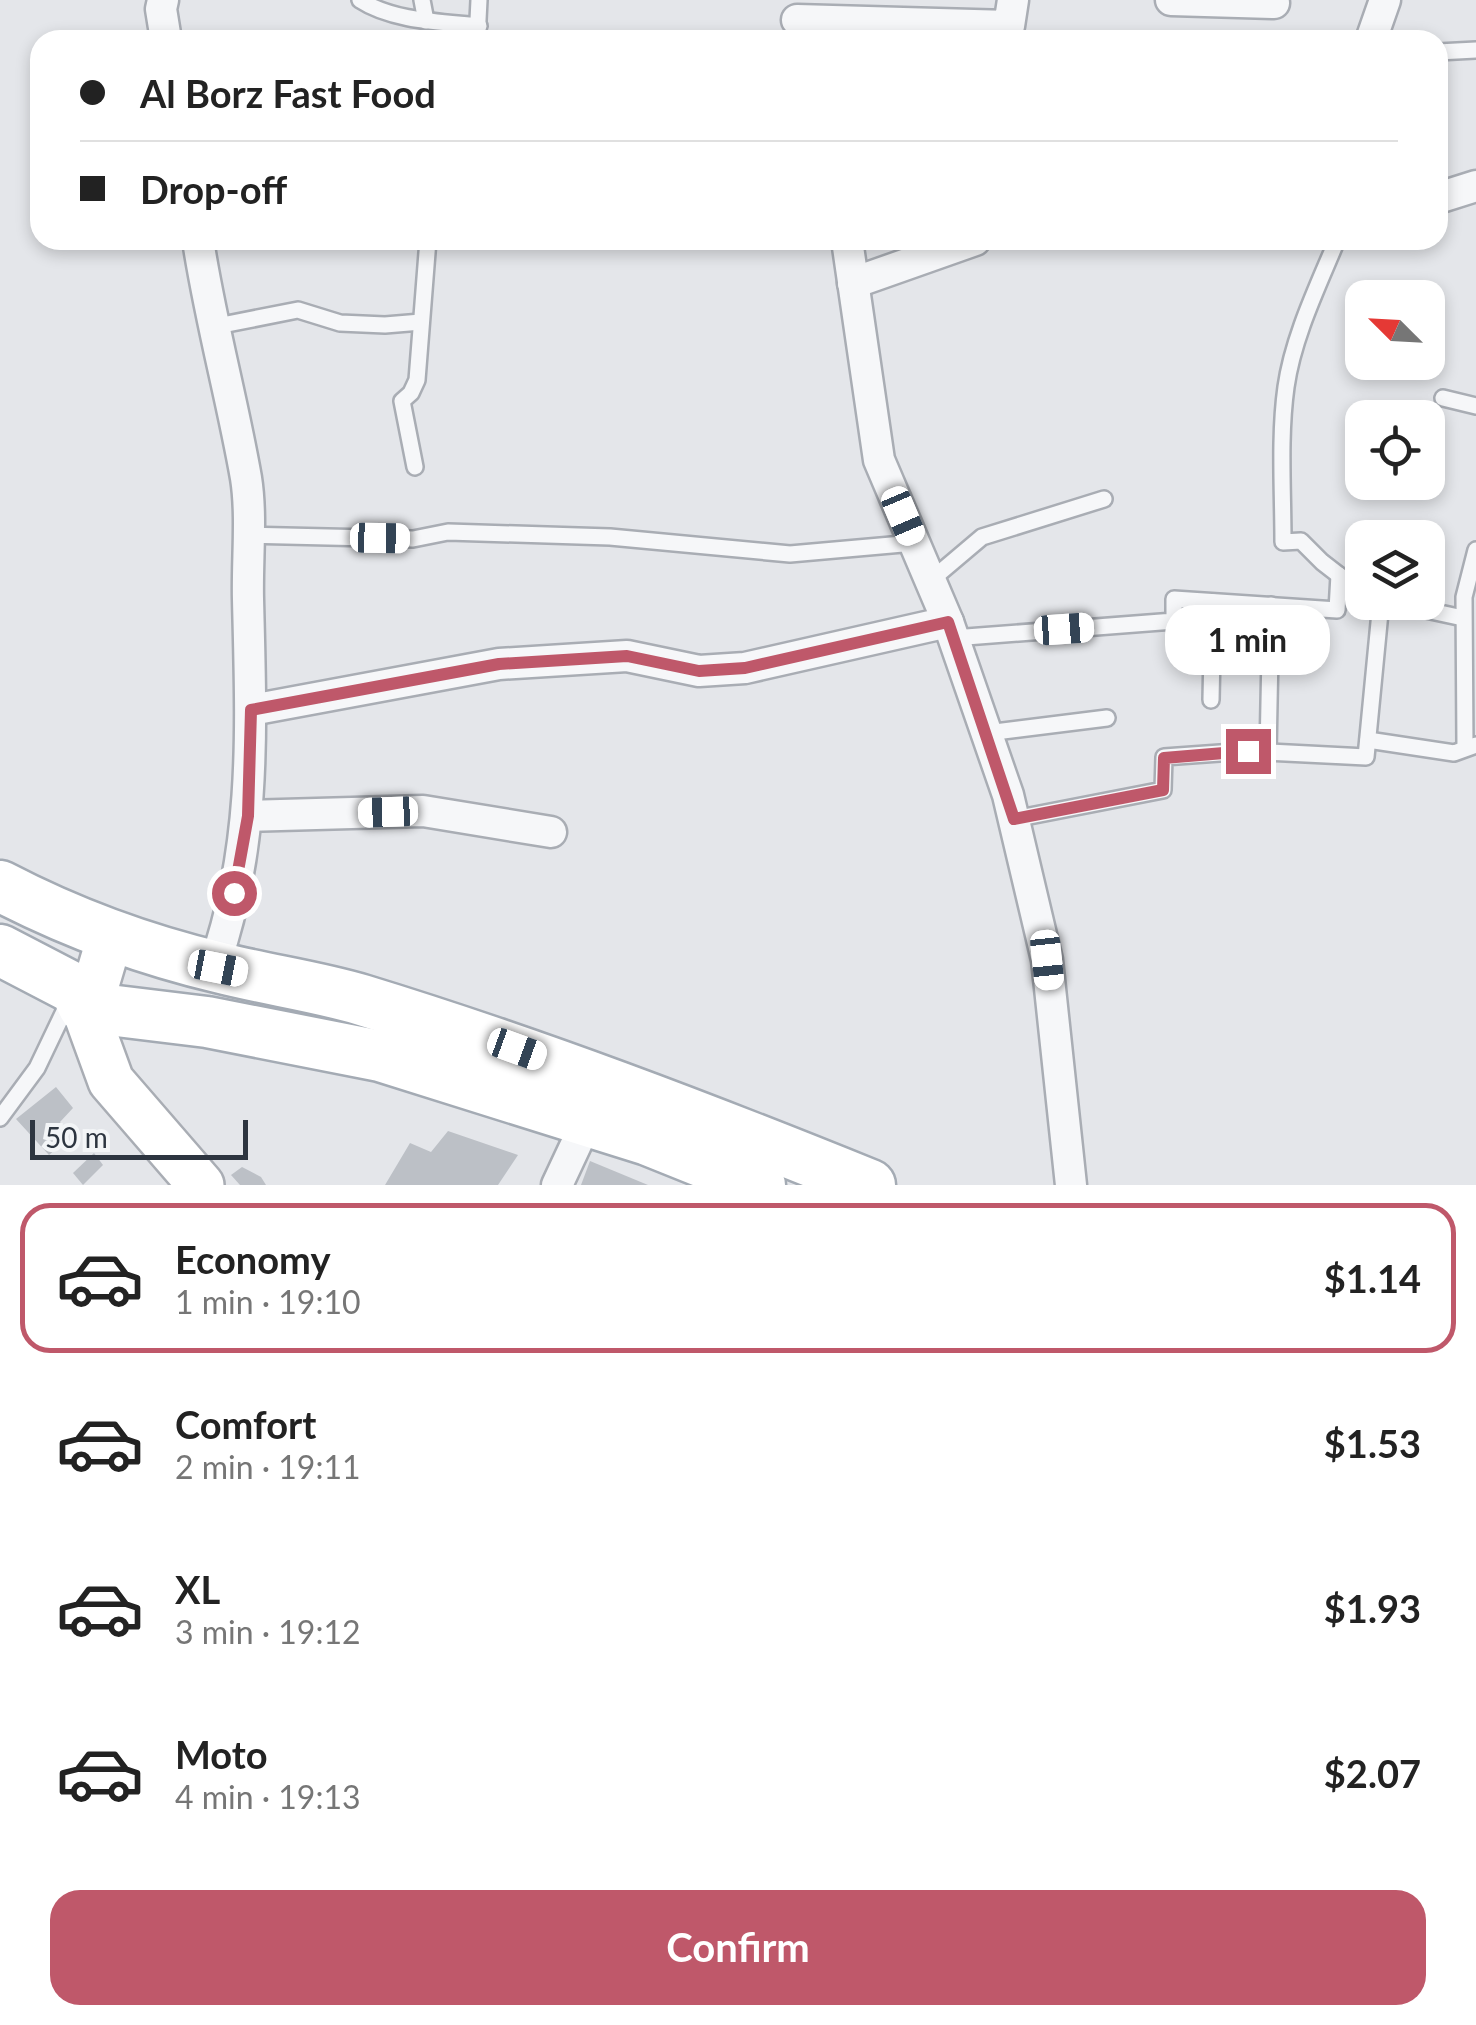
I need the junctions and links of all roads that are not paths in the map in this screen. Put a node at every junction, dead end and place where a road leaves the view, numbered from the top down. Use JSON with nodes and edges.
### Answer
{"nodes":[{"id":1,"x":163,"y":0,"type":"edge"},
{"id":2,"x":360,"y":0,"type":"edge"},
{"id":3,"x":422,"y":0,"type":"edge"},
{"id":4,"x":478,"y":0,"type":"edge"},
{"id":5,"x":1013,"y":0,"type":"edge"},
{"id":6,"x":1170,"y":0,"type":"edge"},
{"id":7,"x":1385,"y":0,"type":"edge"},
{"id":8,"x":1274,"y":4,"type":"dead end"},
{"id":9,"x":796,"y":20,"type":"edge"},
{"id":10,"x":426,"y":21,"type":"junction"},
{"id":11,"x":165,"y":30,"type":"edge"},
{"id":12,"x":465,"y":30,"type":"edge"},
{"id":13,"x":478,"y":30,"type":"edge"},
{"id":14,"x":1374,"y":30,"type":"edge"},
{"id":15,"x":1476,"y":50,"type":"edge"},
{"id":16,"x":1448,"y":51,"type":"edge"},
{"id":17,"x":1476,"y":186,"type":"edge"},
{"id":18,"x":1448,"y":195,"type":"edge"},
{"id":19,"x":200,"y":250,"type":"edge"},
{"id":20,"x":427,"y":250,"type":"edge"},
{"id":21,"x":848,"y":250,"type":"edge"},
{"id":22,"x":947,"y":250,"type":"edge"},
{"id":23,"x":1333,"y":250,"type":"edge"},
{"id":24,"x":854,"y":283,"type":"junction"},
{"id":25,"x":421,"y":322,"type":"junction"},
{"id":26,"x":212,"y":327,"type":"junction"},
{"id":27,"x":1443,"y":398,"type":"dead end"},
{"id":28,"x":1476,"y":406,"type":"edge"},
{"id":29,"x":415,"y":467,"type":"dead end"},
{"id":30,"x":1104,"y":499,"type":"dead end"},
{"id":31,"x":247,"y":534,"type":"junction"},
{"id":32,"x":914,"y":544,"type":"junction"},
{"id":33,"x":1476,"y":550,"type":"edge"},
{"id":34,"x":1339,"y":575,"type":"junction"},
{"id":35,"x":1345,"y":580,"type":"edge"},
{"id":36,"x":930,"y":581,"type":"junction"},
{"id":37,"x":1214,"y":602,"type":"junction"},
{"id":38,"x":1271,"y":605,"type":"junction"},
{"id":39,"x":1445,"y":614,"type":"edge"},
{"id":40,"x":1463,"y":618,"type":"junction"},
{"id":41,"x":1383,"y":620,"type":"edge"},
{"id":42,"x":950,"y":630,"type":"junction"},
{"id":43,"x":1211,"y":700,"type":"dead end"},
{"id":44,"x":251,"y":710,"type":"junction"},
{"id":45,"x":1107,"y":718,"type":"dead end"},
{"id":46,"x":987,"y":733,"type":"junction"},
{"id":47,"x":1368,"y":740,"type":"junction"},
{"id":48,"x":1470,"y":746,"type":"edge"},
{"id":49,"x":1268,"y":752,"type":"junction"},
{"id":50,"x":248,"y":816,"type":"junction"},
{"id":51,"x":1014,"y":819,"type":"junction"},
{"id":52,"x":552,"y":832,"type":"dead end"},
{"id":53,"x":0,"y":886,"type":"edge"},
{"id":54,"x":111,"y":934,"type":"junction"},
{"id":55,"x":0,"y":950,"type":"edge"},
{"id":56,"x":214,"y":966,"type":"junction"},
{"id":57,"x":79,"y":998,"type":"junction"},
{"id":58,"x":0,"y":1118,"type":"edge"},
{"id":59,"x":587,"y":1121,"type":"junction"},
{"id":60,"x":201,"y":1185,"type":"edge"},
{"id":61,"x":557,"y":1185,"type":"edge"},
{"id":62,"x":760,"y":1185,"type":"edge"},
{"id":63,"x":870,"y":1185,"type":"edge"},
{"id":64,"x":1072,"y":1185,"type":"edge"}],
"edges":[{"from":1,"to":11,"type":"street"},
{"from":2,"to":10,"type":"lane"},
{"from":3,"to":10,"type":"lane"},
{"from":4,"to":13,"type":"lane"},
{"from":5,"to":9,"type":"street"},
{"from":6,"to":8,"type":"street"},
{"from":7,"to":14,"type":"street"},
{"from":10,"to":12,"type":"lane"},
{"from":15,"to":16,"type":"lane"},
{"from":17,"to":18,"type":"street"},
{"from":19,"to":26,"type":"street"},
{"from":20,"to":25,"type":"lane"},
{"from":21,"to":24,"type":"street"},
{"from":22,"to":24,"type":"street"},
{"from":23,"to":34,"type":"lane"},
{"from":24,"to":32,"type":"street"},
{"from":25,"to":26,"type":"lane"},
{"from":25,"to":29,"type":"lane"},
{"from":26,"to":31,"type":"street"},
{"from":27,"to":28,"type":"lane"},
{"from":30,"to":36,"type":"lane"},
{"from":31,"to":32,"type":"lane"},
{"from":31,"to":44,"type":"street"},
{"from":32,"to":36,"type":"street"},
{"from":33,"to":40,"type":"lane"},
{"from":34,"to":35,"type":"lane"},
{"from":34,"to":38,"type":"lane"},
{"from":36,"to":42,"type":"street"},
{"from":37,"to":38,"type":"lane"},
{"from":37,"to":42,"type":"lane"},
{"from":37,"to":43,"type":"lane"},
{"from":38,"to":49,"type":"lane"},
{"from":39,"to":40,"type":"lane"},
{"from":40,"to":48,"type":"lane"},
{"from":41,"to":47,"type":"lane"},
{"from":42,"to":44,"type":"street"},
{"from":42,"to":46,"type":"street"},
{"from":44,"to":50,"type":"street"},
{"from":45,"to":46,"type":"lane"},
{"from":46,"to":51,"type":"street"},
{"from":47,"to":48,"type":"lane"},
{"from":47,"to":49,"type":"lane"},
{"from":49,"to":51,"type":"lane"},
{"from":50,"to":52,"type":"street"},
{"from":50,"to":56,"type":"street"},
{"from":51,"to":64,"type":"street"},
{"from":53,"to":54,"type":"main road"},
{"from":54,"to":56,"type":"main road"},
{"from":54,"to":57,"type":"main road"},
{"from":55,"to":57,"type":"main road"},
{"from":56,"to":63,"type":"main road"},
{"from":57,"to":58,"type":"lane"},
{"from":57,"to":59,"type":"main road"},
{"from":57,"to":60,"type":"main road"},
{"from":59,"to":61,"type":"street"},
{"from":59,"to":62,"type":"main road"}]}
